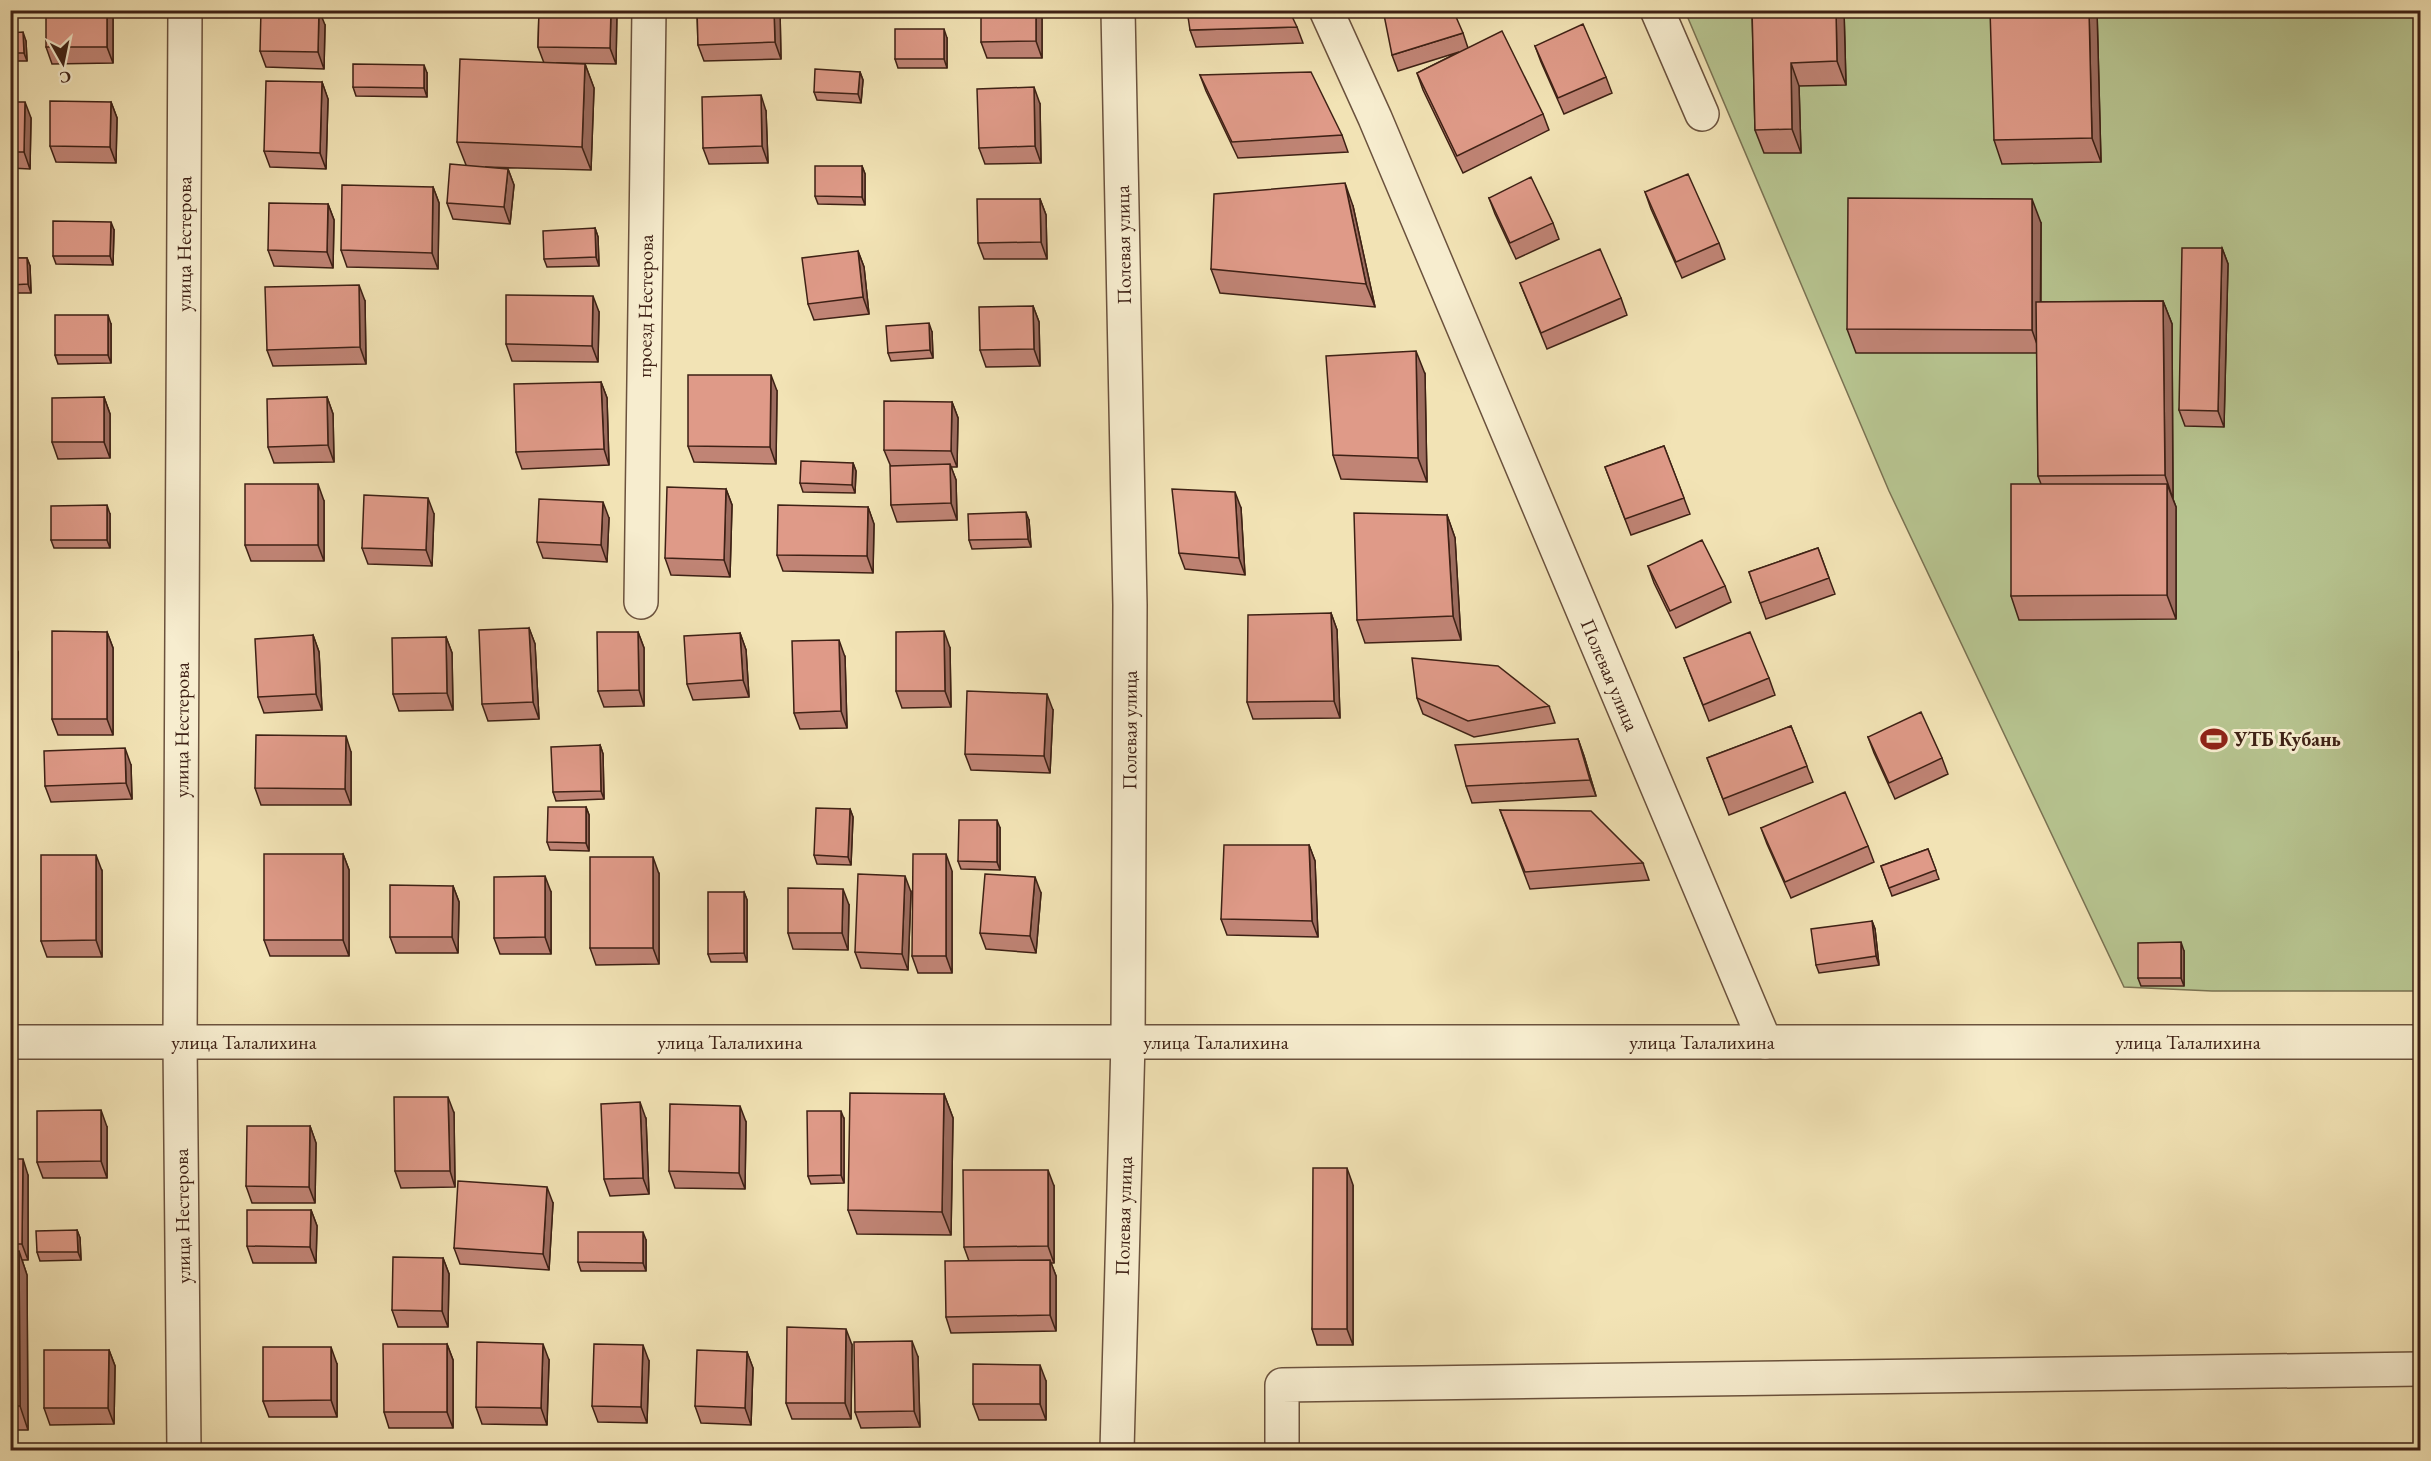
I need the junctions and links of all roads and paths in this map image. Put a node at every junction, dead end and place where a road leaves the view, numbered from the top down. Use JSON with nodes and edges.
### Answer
{"nodes":[{"id":1,"x":185,"y":10,"type":"edge"},
{"id":2,"x":649,"y":10,"type":"edge"},
{"id":3,"x":1118,"y":10,"type":"edge"},
{"id":4,"x":1326,"y":10,"type":"edge"},
{"id":5,"x":1658,"y":10,"type":"edge"},
{"id":6,"x":1702,"y":114,"type":"dead end"},
{"id":7,"x":641,"y":602,"type":"dead end"},
{"id":8,"x":10,"y":1042,"type":"edge"},
{"id":9,"x":180,"y":1042,"type":"junction"},
{"id":10,"x":1128,"y":1042,"type":"junction"},
{"id":11,"x":1765,"y":1042,"type":"junction"},
{"id":12,"x":2421,"y":1042,"type":"edge"},
{"id":13,"x":2421,"y":1369,"type":"edge"},
{"id":14,"x":184,"y":1450,"type":"edge"},
{"id":15,"x":1117,"y":1450,"type":"edge"},
{"id":16,"x":1282,"y":1450,"type":"edge"}],
"edges":[{"from":1,"to":9,"type":"street","name":"улица Нестерова"},
{"from":2,"to":7,"type":"street","name":"проезд Нестерова"},
{"from":3,"to":10,"type":"street","name":"Полевая улица"},
{"from":4,"to":11,"type":"street","name":"Полевая улица"},
{"from":5,"to":6,"type":"street"},
{"from":8,"to":9,"type":"street","name":"улица Талалихина"},
{"from":9,"to":10,"type":"street","name":"улица Талалихина"},
{"from":9,"to":14,"type":"street","name":"улица Нестерова"},
{"from":10,"to":11,"type":"street","name":"улица Талалихина"},
{"from":10,"to":15,"type":"street","name":"Полевая улица"},
{"from":11,"to":12,"type":"street","name":"улица Талалихина"},
{"from":13,"to":16,"type":"street"}]}
